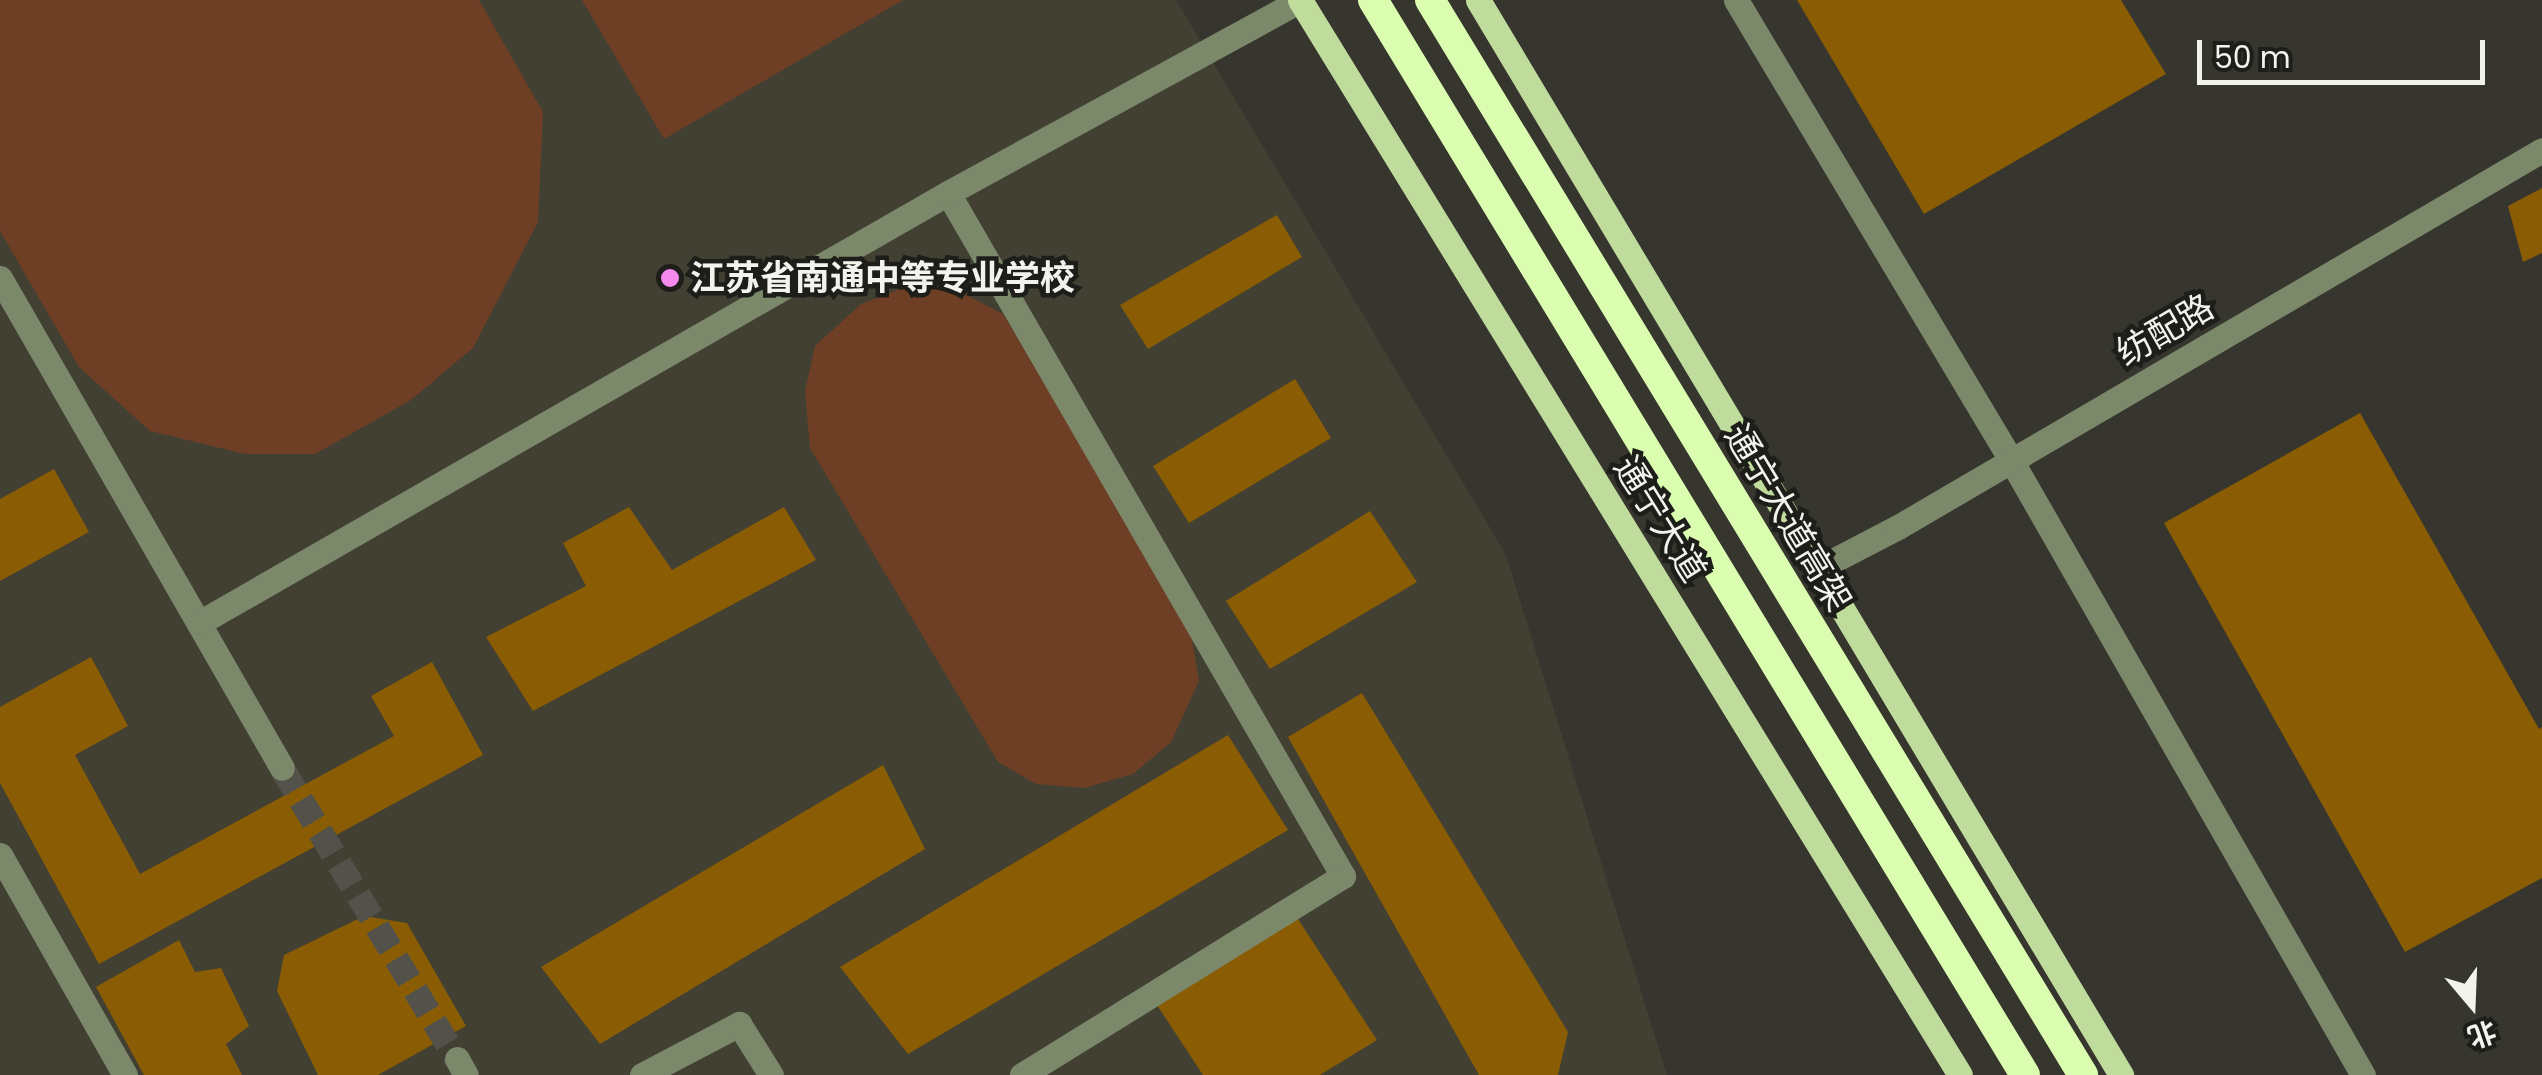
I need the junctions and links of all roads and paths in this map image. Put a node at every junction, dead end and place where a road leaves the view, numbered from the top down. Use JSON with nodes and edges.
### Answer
{"nodes":[{"id":1,"x":1300,"y":0,"type":"edge"},
{"id":2,"x":1373,"y":0,"type":"edge"},
{"id":3,"x":1430,"y":0,"type":"edge"},
{"id":4,"x":1478,"y":0,"type":"edge"},
{"id":5,"x":1736,"y":0,"type":"edge"},
{"id":6,"x":2542,"y":150,"type":"edge"},
{"id":7,"x":948,"y":193,"type":"junction"},
{"id":8,"x":0,"y":278,"type":"edge"},
{"id":9,"x":2012,"y":460,"type":"junction"},
{"id":10,"x":1821,"y":566,"type":"junction"},
{"id":11,"x":199,"y":623,"type":"junction"},
{"id":12,"x":282,"y":768,"type":"tunnel mouth"},
{"id":13,"x":0,"y":855,"type":"edge"},
{"id":14,"x":125,"y":1075,"type":"edge"},
{"id":15,"x":642,"y":1075,"type":"edge"},
{"id":16,"x":771,"y":1075,"type":"edge"},
{"id":17,"x":1022,"y":1075,"type":"edge"},
{"id":18,"x":1960,"y":1075,"type":"edge"},
{"id":19,"x":2025,"y":1075,"type":"edge"},
{"id":20,"x":2083,"y":1075,"type":"edge"},
{"id":21,"x":2121,"y":1075,"type":"edge"},
{"id":22,"x":2364,"y":1075,"type":"edge"}],
"edges":[{"from":1,"to":7,"type":"street"},
{"from":1,"to":18,"type":"main road","name":"通宁大道"},
{"from":2,"to":19,"type":"highway"},
{"from":3,"to":20,"type":"highway","name":"通宁大道高架"},
{"from":4,"to":10,"type":"main road"},
{"from":5,"to":9,"type":"street"},
{"from":6,"to":9,"type":"street","name":"纺配路"},
{"from":7,"to":11,"type":"street"},
{"from":7,"to":17,"type":"street"},
{"from":8,"to":11,"type":"street"},
{"from":9,"to":10,"type":"street","name":"纺配路"},
{"from":9,"to":22,"type":"street"},
{"from":10,"to":21,"type":"main road"},
{"from":11,"to":12,"type":"street"},
{"from":13,"to":14,"type":"street"},
{"from":15,"to":16,"type":"street"}]}
